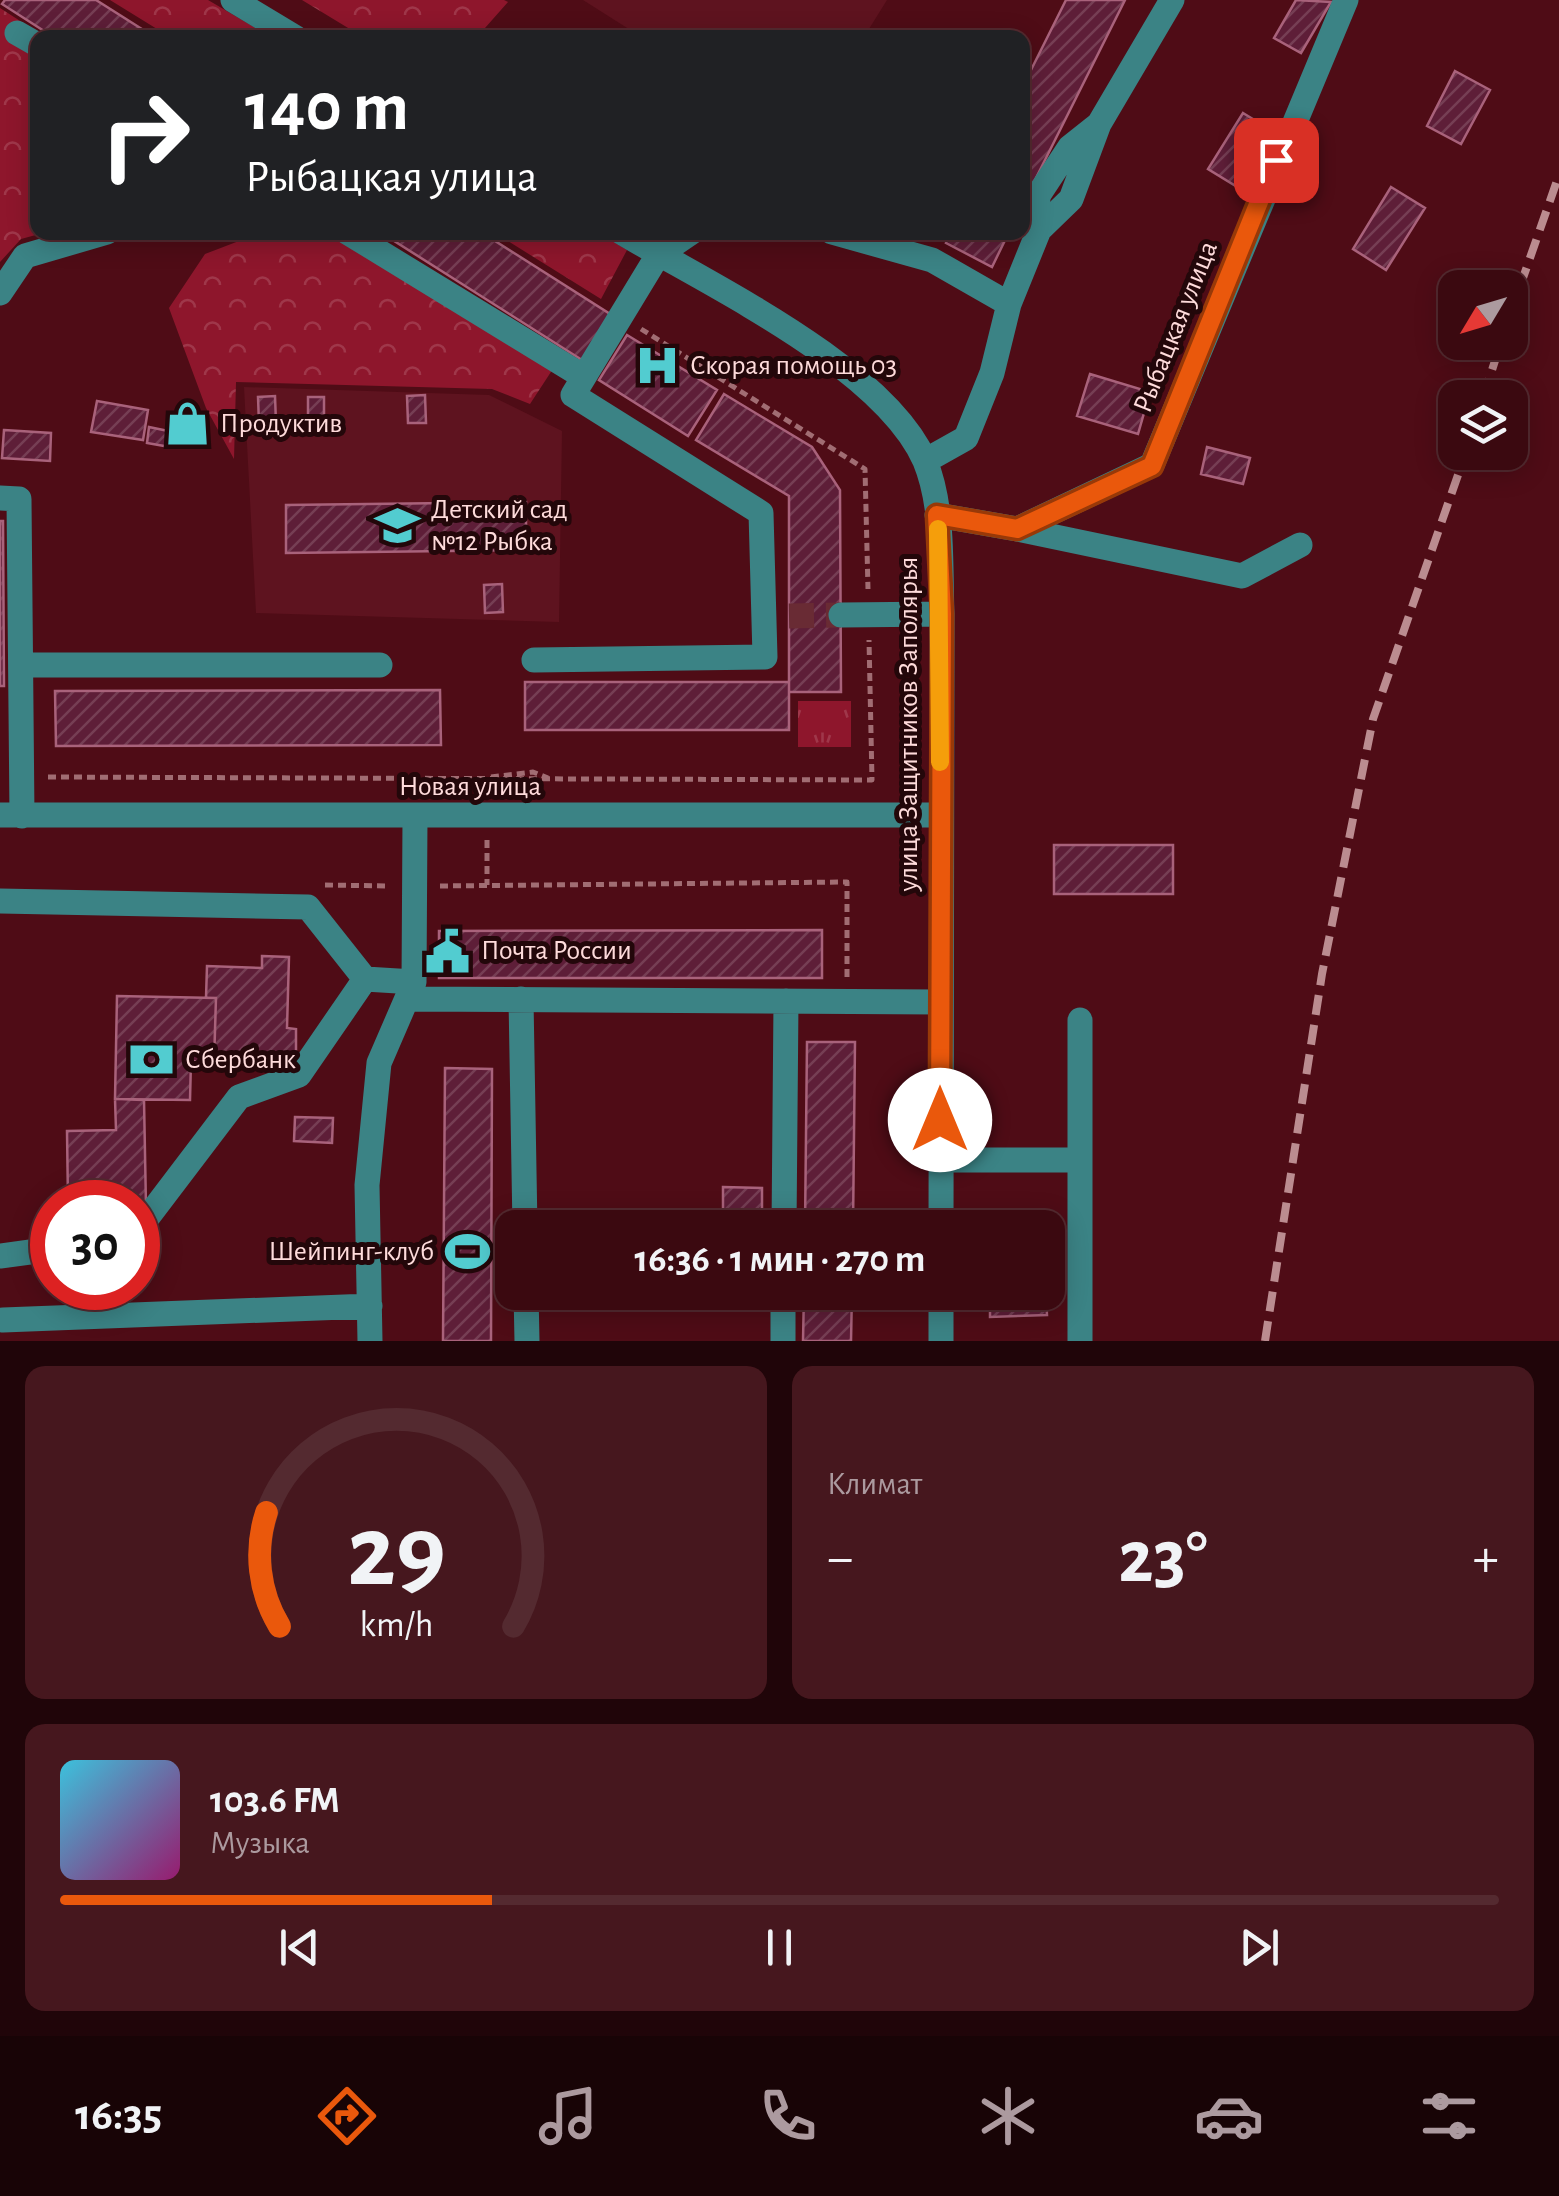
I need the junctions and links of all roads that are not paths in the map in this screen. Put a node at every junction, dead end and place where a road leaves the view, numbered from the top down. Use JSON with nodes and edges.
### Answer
{"nodes":[{"id":1,"x":234,"y":0,"type":"edge"},
{"id":2,"x":1172,"y":0,"type":"edge"},
{"id":3,"x":1346,"y":0,"type":"edge"},
{"id":4,"x":283,"y":30,"type":"edge"},
{"id":5,"x":80,"y":240,"type":"edge"},
{"id":6,"x":360,"y":240,"type":"edge"},
{"id":7,"x":634,"y":240,"type":"edge"},
{"id":8,"x":680,"y":240,"type":"edge"},
{"id":9,"x":861,"y":240,"type":"edge"},
{"id":10,"x":658,"y":255,"type":"junction"},
{"id":11,"x":0,"y":293,"type":"edge"},
{"id":12,"x":1010,"y":304,"type":"junction"},
{"id":13,"x":584,"y":377,"type":"junction"},
{"id":14,"x":925,"y":462,"type":"junction"},
{"id":15,"x":0,"y":498,"type":"edge"},
{"id":16,"x":937,"y":515,"type":"junction"},
{"id":17,"x":1017,"y":529,"type":"junction"},
{"id":18,"x":1300,"y":546,"type":"dead end"},
{"id":19,"x":942,"y":614,"type":"junction"},
{"id":20,"x":841,"y":615,"type":"tunnel mouth"},
{"id":21,"x":534,"y":660,"type":"dead end"},
{"id":22,"x":21,"y":665,"type":"junction"},
{"id":23,"x":380,"y":666,"type":"dead end"},
{"id":24,"x":11,"y":815,"type":"edge"},
{"id":25,"x":940,"y":815,"type":"junction"},
{"id":26,"x":414,"y":818,"type":"junction"},
{"id":27,"x":0,"y":901,"type":"edge"},
{"id":28,"x":364,"y":979,"type":"junction"},
{"id":29,"x":410,"y":990,"type":"junction"},
{"id":30,"x":521,"y":999,"type":"junction"},
{"id":31,"x":786,"y":1001,"type":"junction"},
{"id":32,"x":940,"y":1002,"type":"junction"},
{"id":33,"x":1080,"y":1020,"type":"dead end"},
{"id":34,"x":941,"y":1160,"type":"junction"},
{"id":35,"x":1080,"y":1160,"type":"junction"},
{"id":36,"x":160,"y":1201,"type":"edge"},
{"id":37,"x":525,"y":1210,"type":"edge"},
{"id":38,"x":784,"y":1210,"type":"edge"},
{"id":39,"x":941,"y":1210,"type":"edge"},
{"id":40,"x":30,"y":1252,"type":"edge"},
{"id":41,"x":0,"y":1256,"type":"edge"},
{"id":42,"x":370,"y":1306,"type":"junction"},
{"id":43,"x":526,"y":1310,"type":"edge"},
{"id":44,"x":783,"y":1310,"type":"edge"},
{"id":45,"x":941,"y":1310,"type":"edge"},
{"id":46,"x":3,"y":1320,"type":"dead end"},
{"id":47,"x":370,"y":1341,"type":"edge"},
{"id":48,"x":527,"y":1341,"type":"edge"},
{"id":49,"x":783,"y":1341,"type":"edge"},
{"id":50,"x":942,"y":1341,"type":"edge"},
{"id":51,"x":1080,"y":1341,"type":"edge"}],
"edges":[{"from":1,"to":4,"type":"street"},
{"from":2,"to":12,"type":"street"},
{"from":3,"to":17,"type":"street","name":"Рыбацкая улица"},
{"from":5,"to":11,"type":"street"},
{"from":6,"to":13,"type":"street"},
{"from":7,"to":10,"type":"street"},
{"from":8,"to":10,"type":"street"},
{"from":9,"to":12,"type":"street"},
{"from":10,"to":13,"type":"street"},
{"from":10,"to":14,"type":"street"},
{"from":12,"to":14,"type":"street"},
{"from":13,"to":21,"type":"street"},
{"from":14,"to":16,"type":"street","name":"улица Защитников Заполярья"},
{"from":15,"to":22,"type":"street"},
{"from":16,"to":17,"type":"street"},
{"from":16,"to":19,"type":"street","name":"улица Защитников Заполярья"},
{"from":17,"to":18,"type":"street"},
{"from":19,"to":20,"type":"street"},
{"from":19,"to":25,"type":"street","name":"улица Защитников Заполярья"},
{"from":22,"to":23,"type":"street"},
{"from":22,"to":24,"type":"street"},
{"from":24,"to":26,"type":"street","name":"Новая улица"},
{"from":25,"to":26,"type":"street","name":"Новая улица"},
{"from":25,"to":32,"type":"street","name":"улица Защитников Заполярья"},
{"from":26,"to":29,"type":"street"},
{"from":27,"to":28,"type":"street"},
{"from":28,"to":29,"type":"street"},
{"from":28,"to":36,"type":"street"},
{"from":29,"to":30,"type":"street"},
{"from":29,"to":42,"type":"street"},
{"from":30,"to":31,"type":"street"},
{"from":30,"to":37,"type":"street"},
{"from":31,"to":32,"type":"street"},
{"from":31,"to":38,"type":"street"},
{"from":32,"to":34,"type":"street","name":"улица Защитников Заполярья"},
{"from":33,"to":35,"type":"street"},
{"from":34,"to":35,"type":"street"},
{"from":34,"to":39,"type":"street","name":"улица Защитников Заполярья"},
{"from":35,"to":51,"type":"street"},
{"from":40,"to":41,"type":"street"},
{"from":42,"to":46,"type":"street"},
{"from":42,"to":47,"type":"street"},
{"from":43,"to":48,"type":"street"},
{"from":44,"to":49,"type":"street"},
{"from":45,"to":50,"type":"street"}]}
